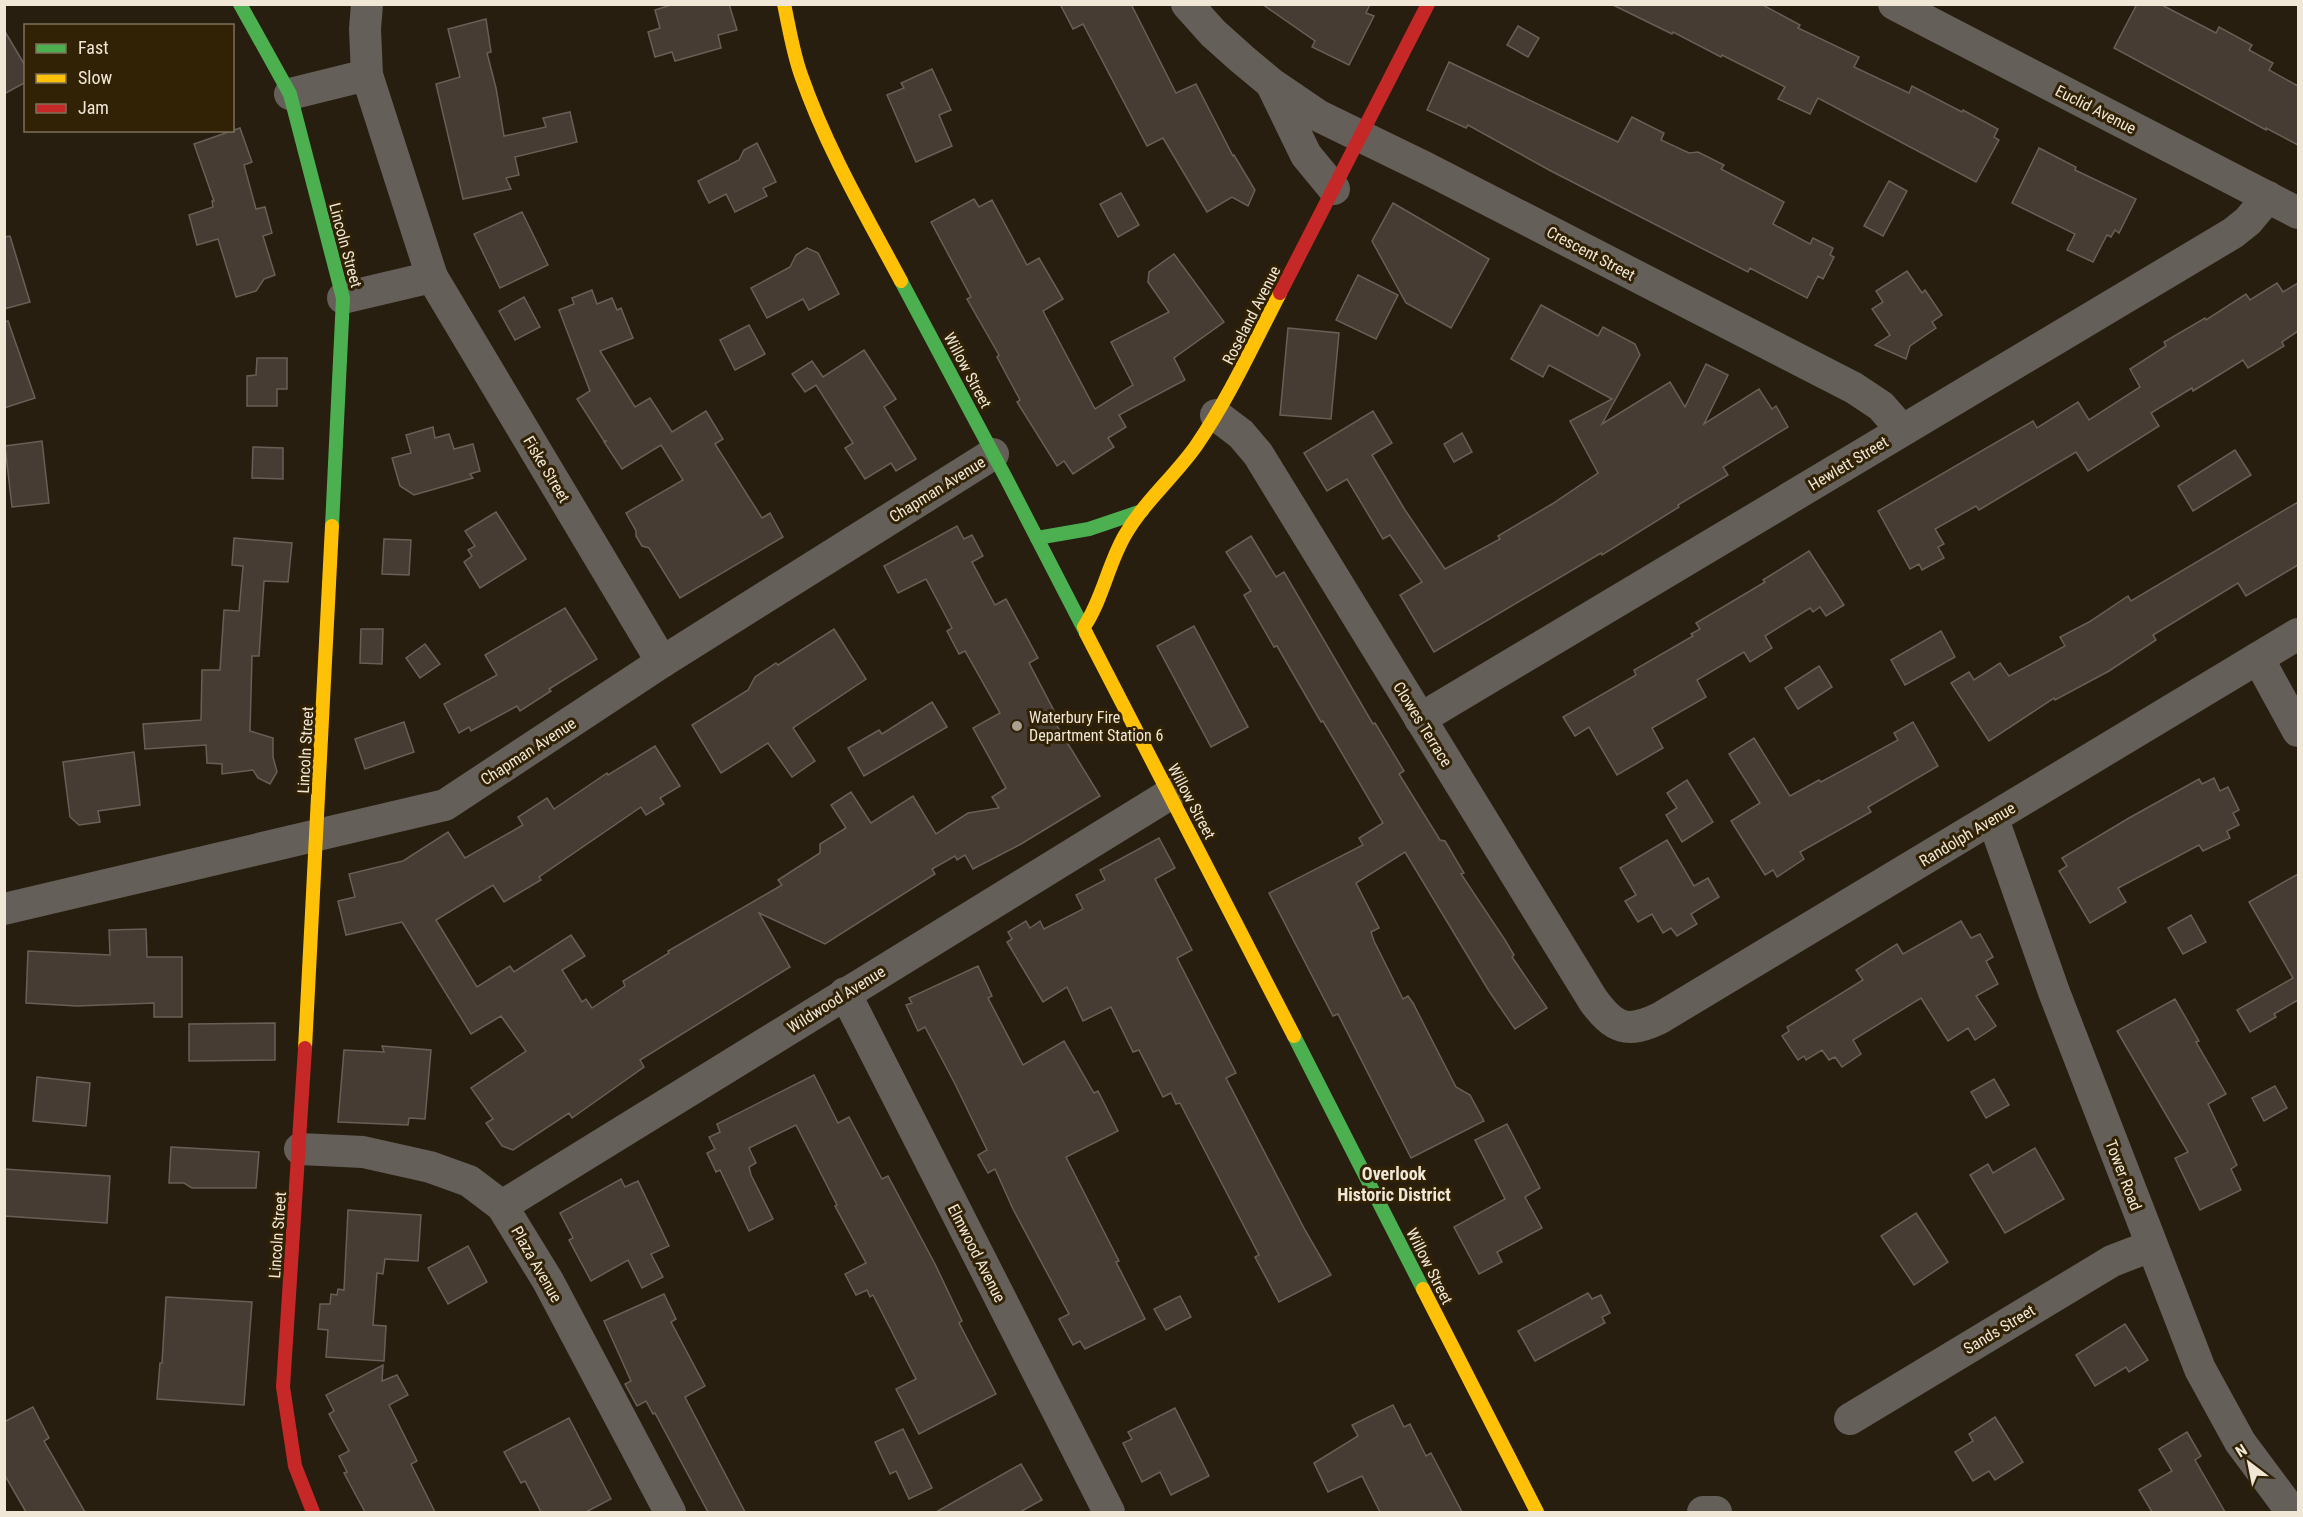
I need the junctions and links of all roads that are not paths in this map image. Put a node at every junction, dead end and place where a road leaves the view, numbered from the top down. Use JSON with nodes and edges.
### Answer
{"nodes":[{"id":1,"x":240,"y":4,"type":"edge"},
{"id":2,"x":368,"y":4,"type":"edge"},
{"id":3,"x":784,"y":4,"type":"edge"},
{"id":4,"x":1186,"y":4,"type":"edge"},
{"id":5,"x":1428,"y":4,"type":"edge"},
{"id":6,"x":1894,"y":4,"type":"edge"},
{"id":7,"x":367,"y":75,"type":"junction"},
{"id":8,"x":1272,"y":84,"type":"junction"},
{"id":9,"x":290,"y":94,"type":"junction"},
{"id":10,"x":1361,"y":136,"type":"junction"},
{"id":11,"x":1334,"y":189,"type":"junction"},
{"id":12,"x":2268,"y":197,"type":"junction"},
{"id":13,"x":2298,"y":213,"type":"edge"},
{"id":14,"x":432,"y":277,"type":"junction"},
{"id":15,"x":344,"y":298,"type":"junction"},
{"id":16,"x":1216,"y":416,"type":"junction"},
{"id":17,"x":1902,"y":430,"type":"junction"},
{"id":18,"x":993,"y":454,"type":"junction"},
{"id":19,"x":1142,"y":511,"type":"junction"},
{"id":20,"x":1037,"y":538,"type":"junction"},
{"id":21,"x":1084,"y":627,"type":"junction"},
{"id":22,"x":2298,"y":634,"type":"edge"},
{"id":23,"x":2258,"y":658,"type":"junction"},
{"id":24,"x":662,"y":662,"type":"junction"},
{"id":25,"x":1420,"y":719,"type":"junction"},
{"id":26,"x":2298,"y":731,"type":"edge"},
{"id":27,"x":1170,"y":794,"type":"junction"},
{"id":28,"x":1993,"y":819,"type":"junction"},
{"id":29,"x":317,"y":836,"type":"junction"},
{"id":30,"x":4,"y":909,"type":"edge"},
{"id":31,"x":845,"y":993,"type":"junction"},
{"id":32,"x":1632,"y":1028,"type":"joint"},
{"id":33,"x":300,"y":1149,"type":"junction"},
{"id":34,"x":502,"y":1206,"type":"junction"},
{"id":35,"x":2151,"y":1246,"type":"junction"},
{"id":36,"x":1850,"y":1419,"type":"dead end"},
{"id":37,"x":313,"y":1512,"type":"edge"},
{"id":38,"x":670,"y":1512,"type":"edge"},
{"id":39,"x":1109,"y":1512,"type":"edge"},
{"id":40,"x":1537,"y":1512,"type":"edge"},
{"id":41,"x":1703,"y":1512,"type":"edge"},
{"id":42,"x":1716,"y":1512,"type":"edge"},
{"id":43,"x":2292,"y":1512,"type":"edge"}],
"edges":[{"from":1,"to":9,"type":"street","name":"Lincoln Street"},
{"from":2,"to":7,"type":"street","name":"Fiske Street"},
{"from":3,"to":18,"type":"street","name":"Willow Street"},
{"from":4,"to":8,"type":"street","name":"Crescent Street"},
{"from":5,"to":10,"type":"street","name":"Roseland Avenue"},
{"from":6,"to":12,"type":"street","name":"Euclid Avenue"},
{"from":7,"to":9,"type":"street"},
{"from":7,"to":14,"type":"street","name":"Fiske Street"},
{"from":8,"to":10,"type":"street","name":"Crescent Street"},
{"from":8,"to":11,"type":"street","name":"Crescent Street"},
{"from":9,"to":15,"type":"street","name":"Lincoln Street"},
{"from":10,"to":11,"type":"street","name":"Roseland Avenue"},
{"from":10,"to":17,"type":"street","name":"Crescent Street"},
{"from":11,"to":16,"type":"street","name":"Roseland Avenue"},
{"from":12,"to":13,"type":"street","name":"Euclid Avenue"},
{"from":12,"to":17,"type":"street","name":"Hewlett Street"},
{"from":14,"to":15,"type":"street"},
{"from":14,"to":24,"type":"street","name":"Fiske Street"},
{"from":15,"to":29,"type":"street","name":"Lincoln Street"},
{"from":16,"to":19,"type":"street","name":"Roseland Avenue"},
{"from":16,"to":25,"type":"street","name":"Clowes Terrace"},
{"from":17,"to":25,"type":"street","name":"Hewlett Street"},
{"from":18,"to":20,"type":"street","name":"Willow Street"},
{"from":18,"to":24,"type":"street","name":"Chapman Avenue"},
{"from":19,"to":20,"type":"street"},
{"from":19,"to":21,"type":"street","name":"Roseland Avenue"},
{"from":20,"to":21,"type":"street","name":"Willow Street"},
{"from":21,"to":27,"type":"street","name":"Willow Street"},
{"from":22,"to":23,"type":"street","name":"Randolph Avenue"},
{"from":23,"to":26,"type":"street"},
{"from":23,"to":28,"type":"street","name":"Randolph Avenue"},
{"from":24,"to":29,"type":"street","name":"Chapman Avenue"},
{"from":25,"to":32,"type":"street","name":"Clowes Terrace"},
{"from":27,"to":31,"type":"street","name":"Wildwood Avenue"},
{"from":27,"to":40,"type":"street","name":"Willow Street"},
{"from":28,"to":32,"type":"street","name":"Randolph Avenue"},
{"from":28,"to":35,"type":"street","name":"Tower Road"},
{"from":29,"to":30,"type":"street","name":"Chapman Avenue"},
{"from":29,"to":33,"type":"street","name":"Lincoln Street"},
{"from":31,"to":34,"type":"street","name":"Wildwood Avenue"},
{"from":31,"to":39,"type":"street","name":"Elmwood Avenue"},
{"from":33,"to":34,"type":"street","name":"Plaza Avenue"},
{"from":33,"to":37,"type":"street","name":"Lincoln Street"},
{"from":34,"to":38,"type":"street","name":"Plaza Avenue"},
{"from":35,"to":36,"type":"street","name":"Sands Street"},
{"from":35,"to":43,"type":"street","name":"Tower Road"},
{"from":41,"to":42,"type":"street"}]}
